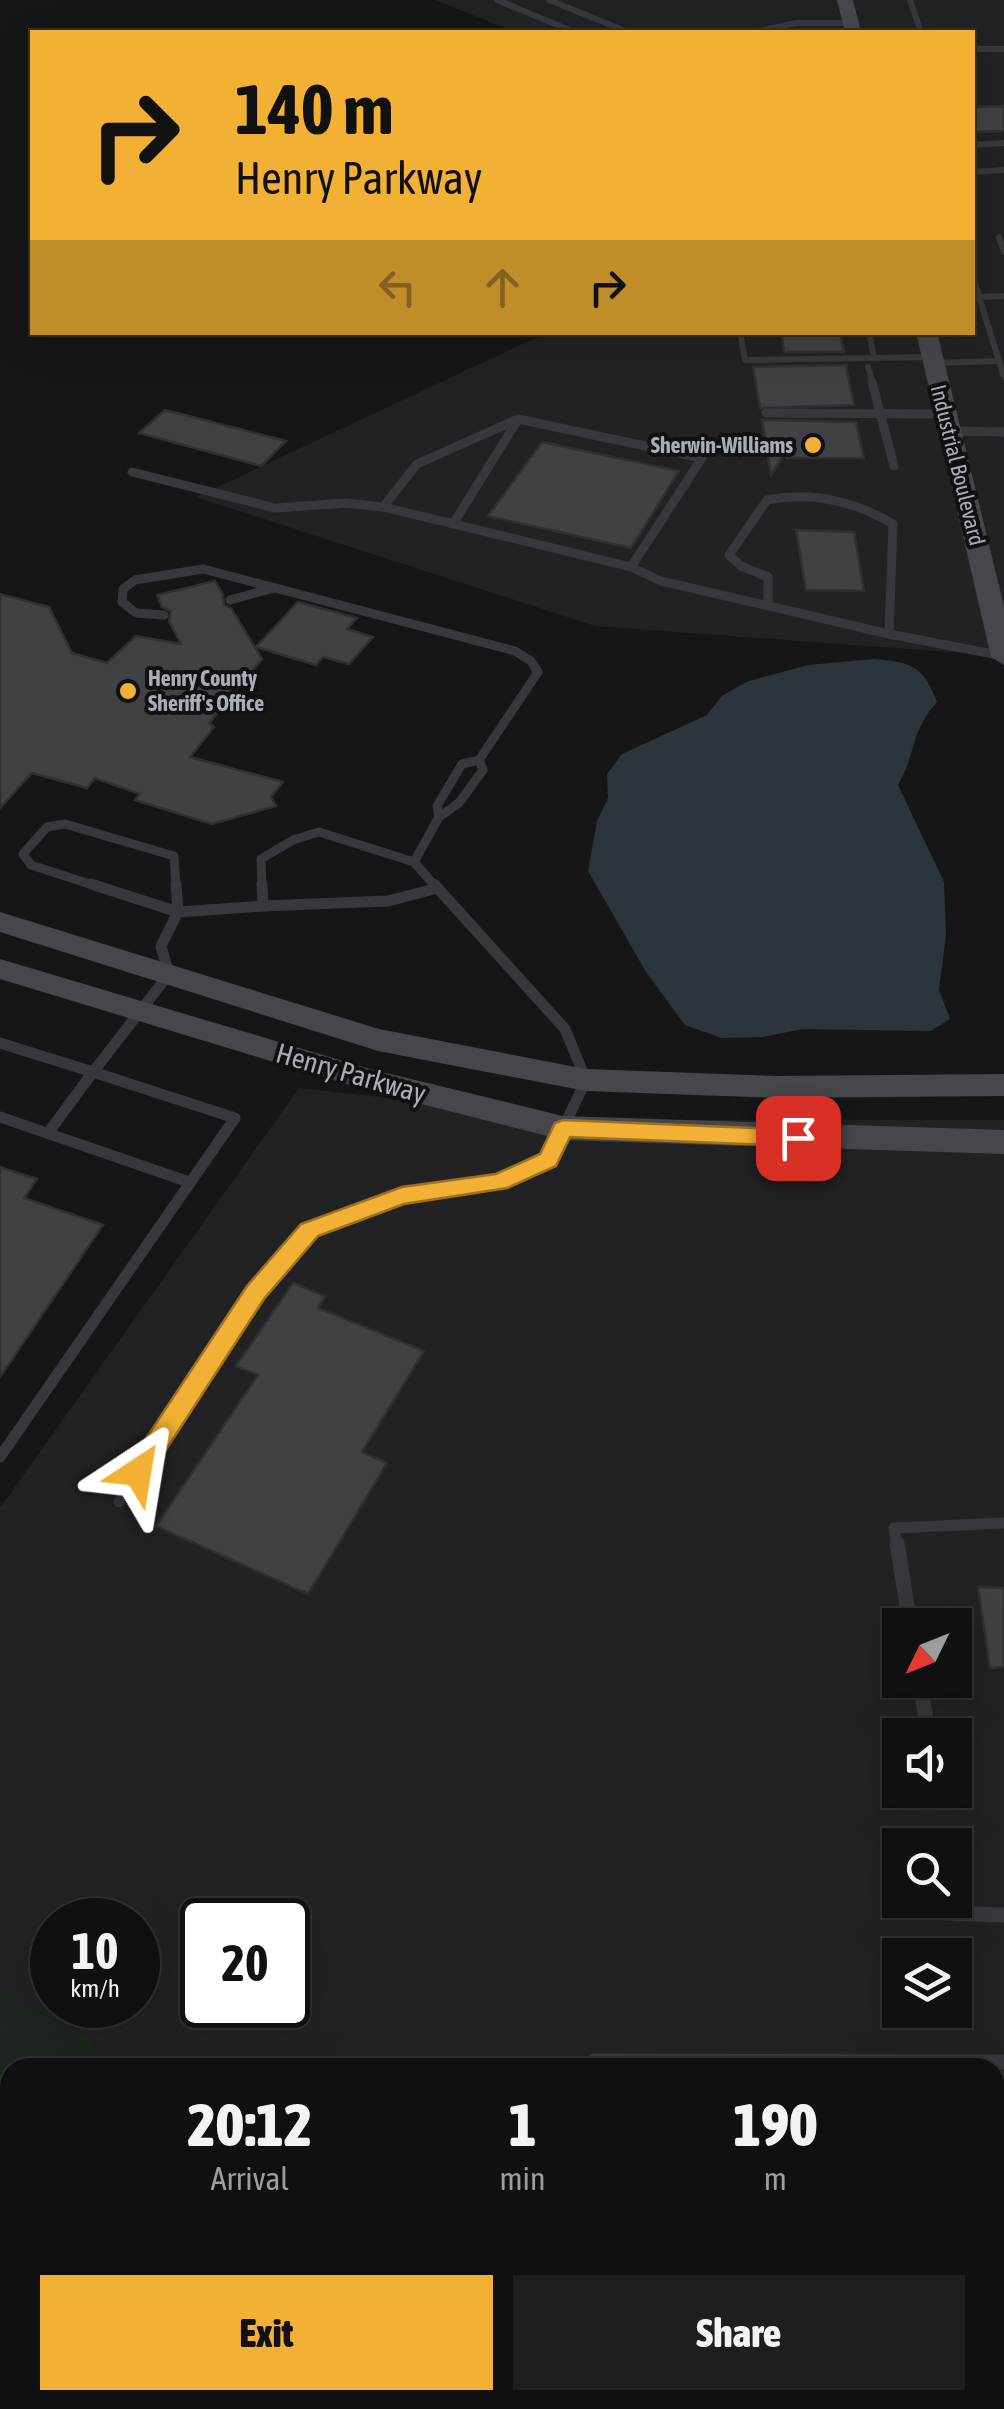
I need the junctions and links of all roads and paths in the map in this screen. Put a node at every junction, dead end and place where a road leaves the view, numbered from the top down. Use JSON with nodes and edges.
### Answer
{"nodes":[{"id":1,"x":496,"y":0,"type":"edge"},
{"id":2,"x":549,"y":0,"type":"edge"},
{"id":3,"x":845,"y":0,"type":"edge"},
{"id":4,"x":910,"y":0,"type":"edge"},
{"id":5,"x":852,"y":28,"type":"edge"},
{"id":6,"x":569,"y":30,"type":"edge"},
{"id":7,"x":623,"y":30,"type":"edge"},
{"id":8,"x":764,"y":30,"type":"edge"},
{"id":9,"x":920,"y":30,"type":"edge"},
{"id":10,"x":975,"y":49,"type":"edge"},
{"id":11,"x":1004,"y":49,"type":"edge"},
{"id":12,"x":1004,"y":144,"type":"edge"},
{"id":13,"x":975,"y":145,"type":"edge"},
{"id":14,"x":1004,"y":170,"type":"edge"},
{"id":15,"x":975,"y":172,"type":"edge"},
{"id":16,"x":999,"y":237,"type":"dead end"},
{"id":17,"x":1004,"y":252,"type":"edge"},
{"id":18,"x":975,"y":283,"type":"edge"},
{"id":19,"x":1004,"y":296,"type":"edge"},
{"id":20,"x":980,"y":297,"type":"junction"},
{"id":21,"x":741,"y":335,"type":"edge"},
{"id":22,"x":870,"y":335,"type":"edge"},
{"id":23,"x":927,"y":335,"type":"edge"},
{"id":24,"x":874,"y":358,"type":"junction"},
{"id":25,"x":932,"y":360,"type":"junction"},
{"id":26,"x":998,"y":362,"type":"junction"},
{"id":27,"x":868,"y":367,"type":"dead end"},
{"id":28,"x":1004,"y":376,"type":"edge"},
{"id":29,"x":766,"y":413,"type":"dead end"},
{"id":30,"x":882,"y":414,"type":"junction"},
{"id":31,"x":518,"y":419,"type":"junction"},
{"id":32,"x":948,"y":422,"type":"junction"},
{"id":33,"x":1004,"y":432,"type":"edge"},
{"id":34,"x":894,"y":466,"type":"dead end"},
{"id":35,"x":132,"y":472,"type":"dead end"},
{"id":36,"x":383,"y":508,"type":"junction"},
{"id":37,"x":453,"y":524,"type":"junction"},
{"id":38,"x":631,"y":567,"type":"junction"},
{"id":39,"x":275,"y":588,"type":"junction"},
{"id":40,"x":230,"y":600,"type":"dead end"},
{"id":41,"x":768,"y":606,"type":"junction"},
{"id":42,"x":998,"y":610,"type":"edge"},
{"id":43,"x":164,"y":614,"type":"dead end"},
{"id":44,"x":889,"y":634,"type":"junction"},
{"id":45,"x":1004,"y":656,"type":"edge"},
{"id":46,"x":479,"y":760,"type":"junction"},
{"id":47,"x":439,"y":816,"type":"junction"},
{"id":48,"x":414,"y":862,"type":"junction"},
{"id":49,"x":438,"y":888,"type":"junction"},
{"id":50,"x":262,"y":906,"type":"junction"},
{"id":51,"x":178,"y":912,"type":"junction"},
{"id":52,"x":0,"y":922,"type":"edge"},
{"id":53,"x":0,"y":968,"type":"edge"},
{"id":54,"x":169,"y":974,"type":"junction"},
{"id":55,"x":141,"y":1012,"type":"junction"},
{"id":56,"x":0,"y":1042,"type":"edge"},
{"id":57,"x":92,"y":1072,"type":"junction"},
{"id":58,"x":586,"y":1080,"type":"junction"},
{"id":59,"x":1004,"y":1085,"type":"edge"},
{"id":60,"x":0,"y":1117,"type":"edge"},
{"id":61,"x":563,"y":1128,"type":"junction"},
{"id":62,"x":48,"y":1133,"type":"junction"},
{"id":63,"x":1004,"y":1142,"type":"edge"},
{"id":64,"x":190,"y":1182,"type":"junction"},
{"id":65,"x":0,"y":1457,"type":"edge"},
{"id":66,"x":119,"y":1502,"type":"dead end"},
{"id":67,"x":1004,"y":1523,"type":"edge"},
{"id":68,"x":907,"y":1608,"type":"edge"},
{"id":69,"x":972,"y":1915,"type":"edge"},
{"id":70,"x":1004,"y":1916,"type":"edge"}],
"edges":[{"from":1,"to":6,"type":"lane"},
{"from":2,"to":7,"type":"lane"},
{"from":3,"to":5,"type":"street"},
{"from":4,"to":9,"type":"lane"},
{"from":5,"to":8,"type":"lane"},
{"from":10,"to":11,"type":"lane"},
{"from":12,"to":13,"type":"lane"},
{"from":14,"to":15,"type":"lane"},
{"from":16,"to":17,"type":"lane"},
{"from":18,"to":20,"type":"lane"},
{"from":19,"to":20,"type":"lane"},
{"from":20,"to":26,"type":"lane"},
{"from":21,"to":24,"type":"lane"},
{"from":22,"to":24,"type":"lane"},
{"from":23,"to":25,"type":"street","name":"Industrial Boulevard"},
{"from":24,"to":25,"type":"lane"},
{"from":25,"to":26,"type":"lane"},
{"from":25,"to":32,"type":"street","name":"Industrial Boulevard"},
{"from":26,"to":28,"type":"lane"},
{"from":27,"to":30,"type":"lane"},
{"from":29,"to":30,"type":"lane"},
{"from":30,"to":32,"type":"lane"},
{"from":30,"to":34,"type":"lane"},
{"from":31,"to":36,"type":"lane"},
{"from":31,"to":37,"type":"lane"},
{"from":31,"to":38,"type":"lane"},
{"from":32,"to":33,"type":"lane"},
{"from":32,"to":42,"type":"street","name":"Industrial Boulevard"},
{"from":35,"to":36,"type":"lane"},
{"from":36,"to":37,"type":"lane"},
{"from":37,"to":38,"type":"lane"},
{"from":38,"to":41,"type":"lane"},
{"from":39,"to":40,"type":"lane"},
{"from":39,"to":43,"type":"lane"},
{"from":39,"to":46,"type":"lane"},
{"from":41,"to":44,"type":"lane"},
{"from":41,"to":44,"type":"lane"},
{"from":42,"to":45,"type":"street","name":"Industrial Boulevard"},
{"from":44,"to":45,"type":"lane"},
{"from":46,"to":47,"type":"lane"},
{"from":46,"to":47,"type":"lane"},
{"from":47,"to":48,"type":"lane"},
{"from":48,"to":49,"type":"lane"},
{"from":48,"to":50,"type":"lane"},
{"from":49,"to":50,"type":"lane"},
{"from":49,"to":58,"type":"lane"},
{"from":50,"to":51,"type":"lane"},
{"from":51,"to":51,"type":"lane"},
{"from":51,"to":54,"type":"lane"},
{"from":52,"to":54,"type":"street","name":"Henry Parkway"},
{"from":53,"to":55,"type":"street","name":"Henry Parkway"},
{"from":54,"to":55,"type":"lane"},
{"from":54,"to":58,"type":"street","name":"Henry Parkway"},
{"from":55,"to":57,"type":"lane"},
{"from":55,"to":61,"type":"street","name":"Henry Parkway"},
{"from":56,"to":57,"type":"lane"},
{"from":57,"to":62,"type":"lane"},
{"from":57,"to":64,"type":"lane"},
{"from":58,"to":59,"type":"street","name":"Henry Parkway"},
{"from":58,"to":61,"type":"lane"},
{"from":60,"to":62,"type":"lane"},
{"from":61,"to":63,"type":"street","name":"Henry Parkway"},
{"from":61,"to":66,"type":"lane"},
{"from":62,"to":64,"type":"lane"},
{"from":64,"to":65,"type":"lane"},
{"from":67,"to":68,"type":"lane"},
{"from":69,"to":70,"type":"lane"}]}
